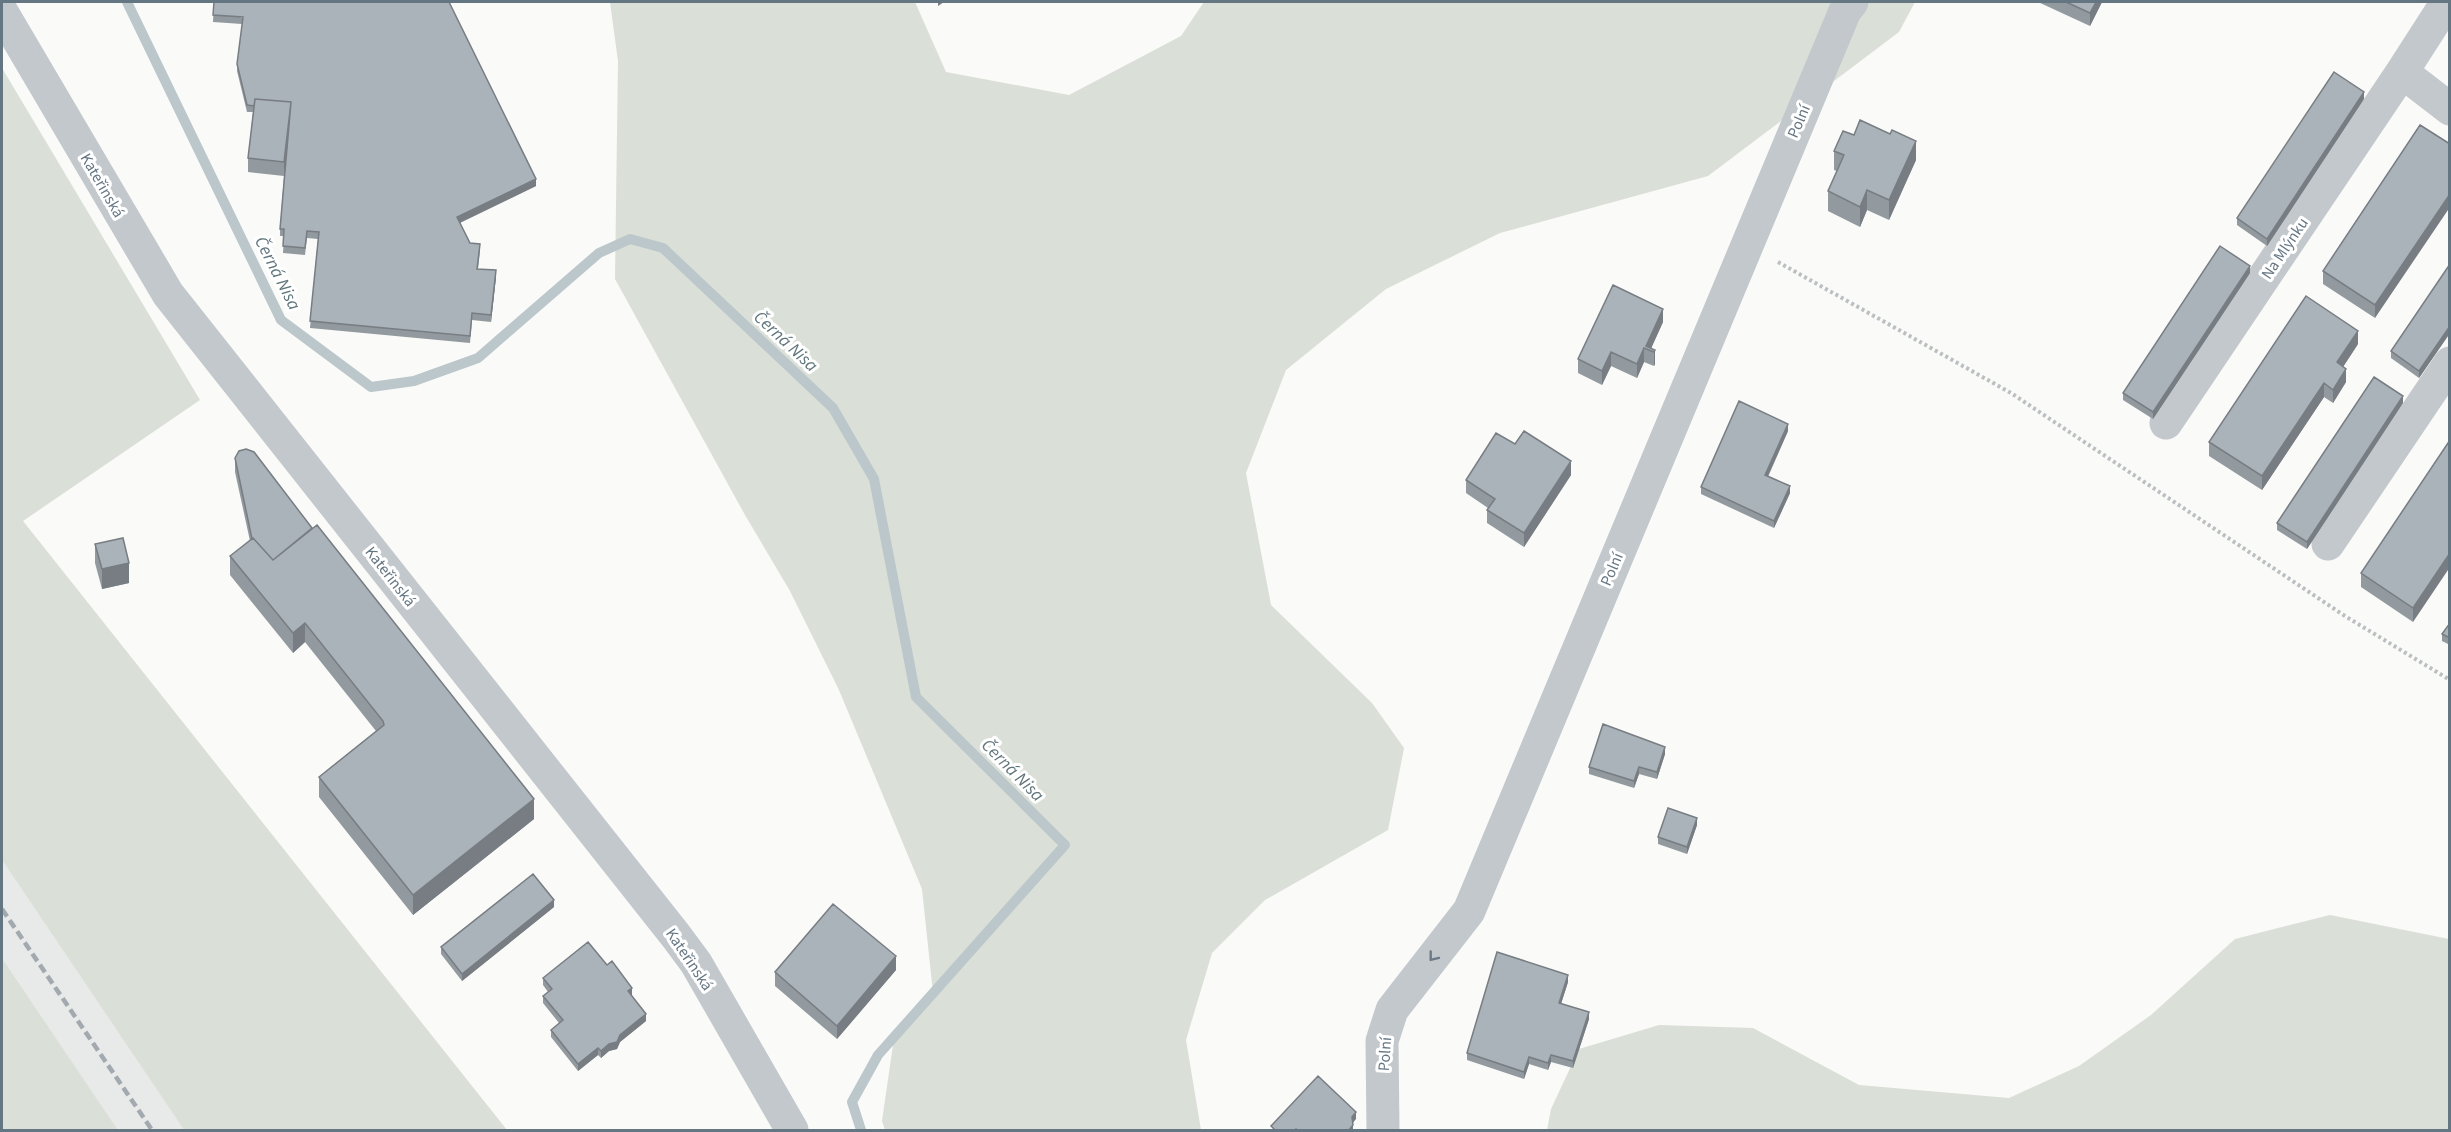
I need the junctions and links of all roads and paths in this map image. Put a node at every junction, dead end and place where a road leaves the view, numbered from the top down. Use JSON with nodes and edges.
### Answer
{"nodes":[{"id":1,"x":1852,"y":2,"type":"edge"},
{"id":2,"x":2447,"y":2,"type":"edge"},
{"id":3,"x":2,"y":12,"type":"edge"},
{"id":4,"x":2402,"y":72,"type":"junction"},
{"id":5,"x":2450,"y":109,"type":"edge"},
{"id":6,"x":1746,"y":244,"type":"junction"},
{"id":7,"x":2450,"y":363,"type":"edge"},
{"id":8,"x":2166,"y":423,"type":"dead end"},
{"id":9,"x":2328,"y":544,"type":"dead end"},
{"id":10,"x":2450,"y":680,"type":"edge"},
{"id":11,"x":792,"y":1131,"type":"edge"},
{"id":12,"x":1383,"y":1131,"type":"edge"}],
"edges":[{"from":1,"to":6,"type":"street","name":"Polní"},
{"from":2,"to":4,"type":"street","name":"Na Mlýnku"},
{"from":3,"to":11,"type":"street","name":"Kateřinská"},
{"from":4,"to":5,"type":"street"},
{"from":4,"to":8,"type":"street","name":"Na Mlýnku"},
{"from":6,"to":10,"type":"path"},
{"from":6,"to":12,"type":"street","name":"Polní","one_way":true},
{"from":7,"to":9,"type":"street"}]}
